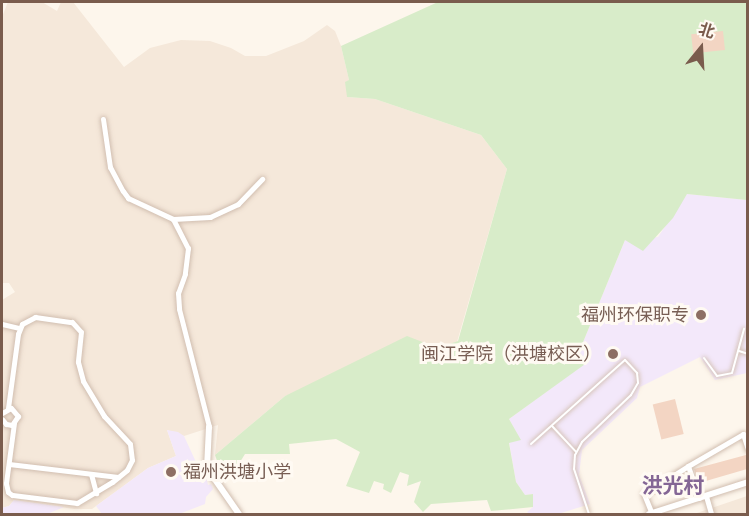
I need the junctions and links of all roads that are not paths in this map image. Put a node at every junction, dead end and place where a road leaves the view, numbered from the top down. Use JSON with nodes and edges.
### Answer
{"nodes":[{"id":1,"x":103,"y":119,"type":"dead end"},
{"id":2,"x":262,"y":179,"type":"dead end"},
{"id":3,"x":173,"y":219,"type":"junction"},
{"id":4,"x":2,"y":324,"type":"edge"},
{"id":5,"x":19,"y":328,"type":"junction"},
{"id":6,"x":744,"y":329,"type":"dead end"},
{"id":7,"x":738,"y":351,"type":"junction"},
{"id":8,"x":747,"y":354,"type":"edge"},
{"id":9,"x":704,"y":358,"type":"dead end"},
{"id":10,"x":8,"y":408,"type":"junction"},
{"id":11,"x":2,"y":413,"type":"edge"},
{"id":12,"x":2,"y":419,"type":"edge"},
{"id":13,"x":14,"y":423,"type":"junction"},
{"id":14,"x":552,"y":426,"type":"junction"},
{"id":15,"x":209,"y":427,"type":"joint"},
{"id":16,"x":531,"y":444,"type":"dead end"},
{"id":17,"x":747,"y":449,"type":"edge"},
{"id":18,"x":576,"y":452,"type":"junction"},
{"id":19,"x":9,"y":464,"type":"junction"},
{"id":20,"x":688,"y":466,"type":"junction"},
{"id":21,"x":91,"y":474,"type":"junction"},
{"id":22,"x":118,"y":477,"type":"junction"},
{"id":23,"x":747,"y":482,"type":"edge"},
{"id":24,"x":96,"y":493,"type":"junction"},
{"id":25,"x":702,"y":497,"type":"junction"},
{"id":26,"x":239,"y":514,"type":"edge"},
{"id":27,"x":589,"y":514,"type":"edge"},
{"id":28,"x":650,"y":514,"type":"edge"},
{"id":29,"x":711,"y":514,"type":"edge"}],
"edges":[{"from":1,"to":3,"type":"street"},
{"from":2,"to":3,"type":"street"},
{"from":3,"to":15,"type":"street"},
{"from":4,"to":5,"type":"street"},
{"from":5,"to":10,"type":"street"},
{"from":5,"to":22,"type":"street"},
{"from":6,"to":7,"type":"lane"},
{"from":7,"to":8,"type":"lane"},
{"from":7,"to":9,"type":"lane"},
{"from":10,"to":11,"type":"street"},
{"from":10,"to":13,"type":"street"},
{"from":12,"to":13,"type":"street"},
{"from":13,"to":19,"type":"street"},
{"from":14,"to":16,"type":"lane"},
{"from":14,"to":18,"type":"lane"},
{"from":14,"to":18,"type":"lane"},
{"from":15,"to":26,"type":"street"},
{"from":17,"to":20,"type":"street"},
{"from":18,"to":27,"type":"lane"},
{"from":19,"to":21,"type":"street"},
{"from":19,"to":24,"type":"street"},
{"from":20,"to":25,"type":"street"},
{"from":20,"to":28,"type":"street"},
{"from":21,"to":22,"type":"street"},
{"from":21,"to":24,"type":"street"},
{"from":22,"to":24,"type":"street"},
{"from":23,"to":25,"type":"street"},
{"from":25,"to":28,"type":"street"},
{"from":25,"to":29,"type":"street"}]}
